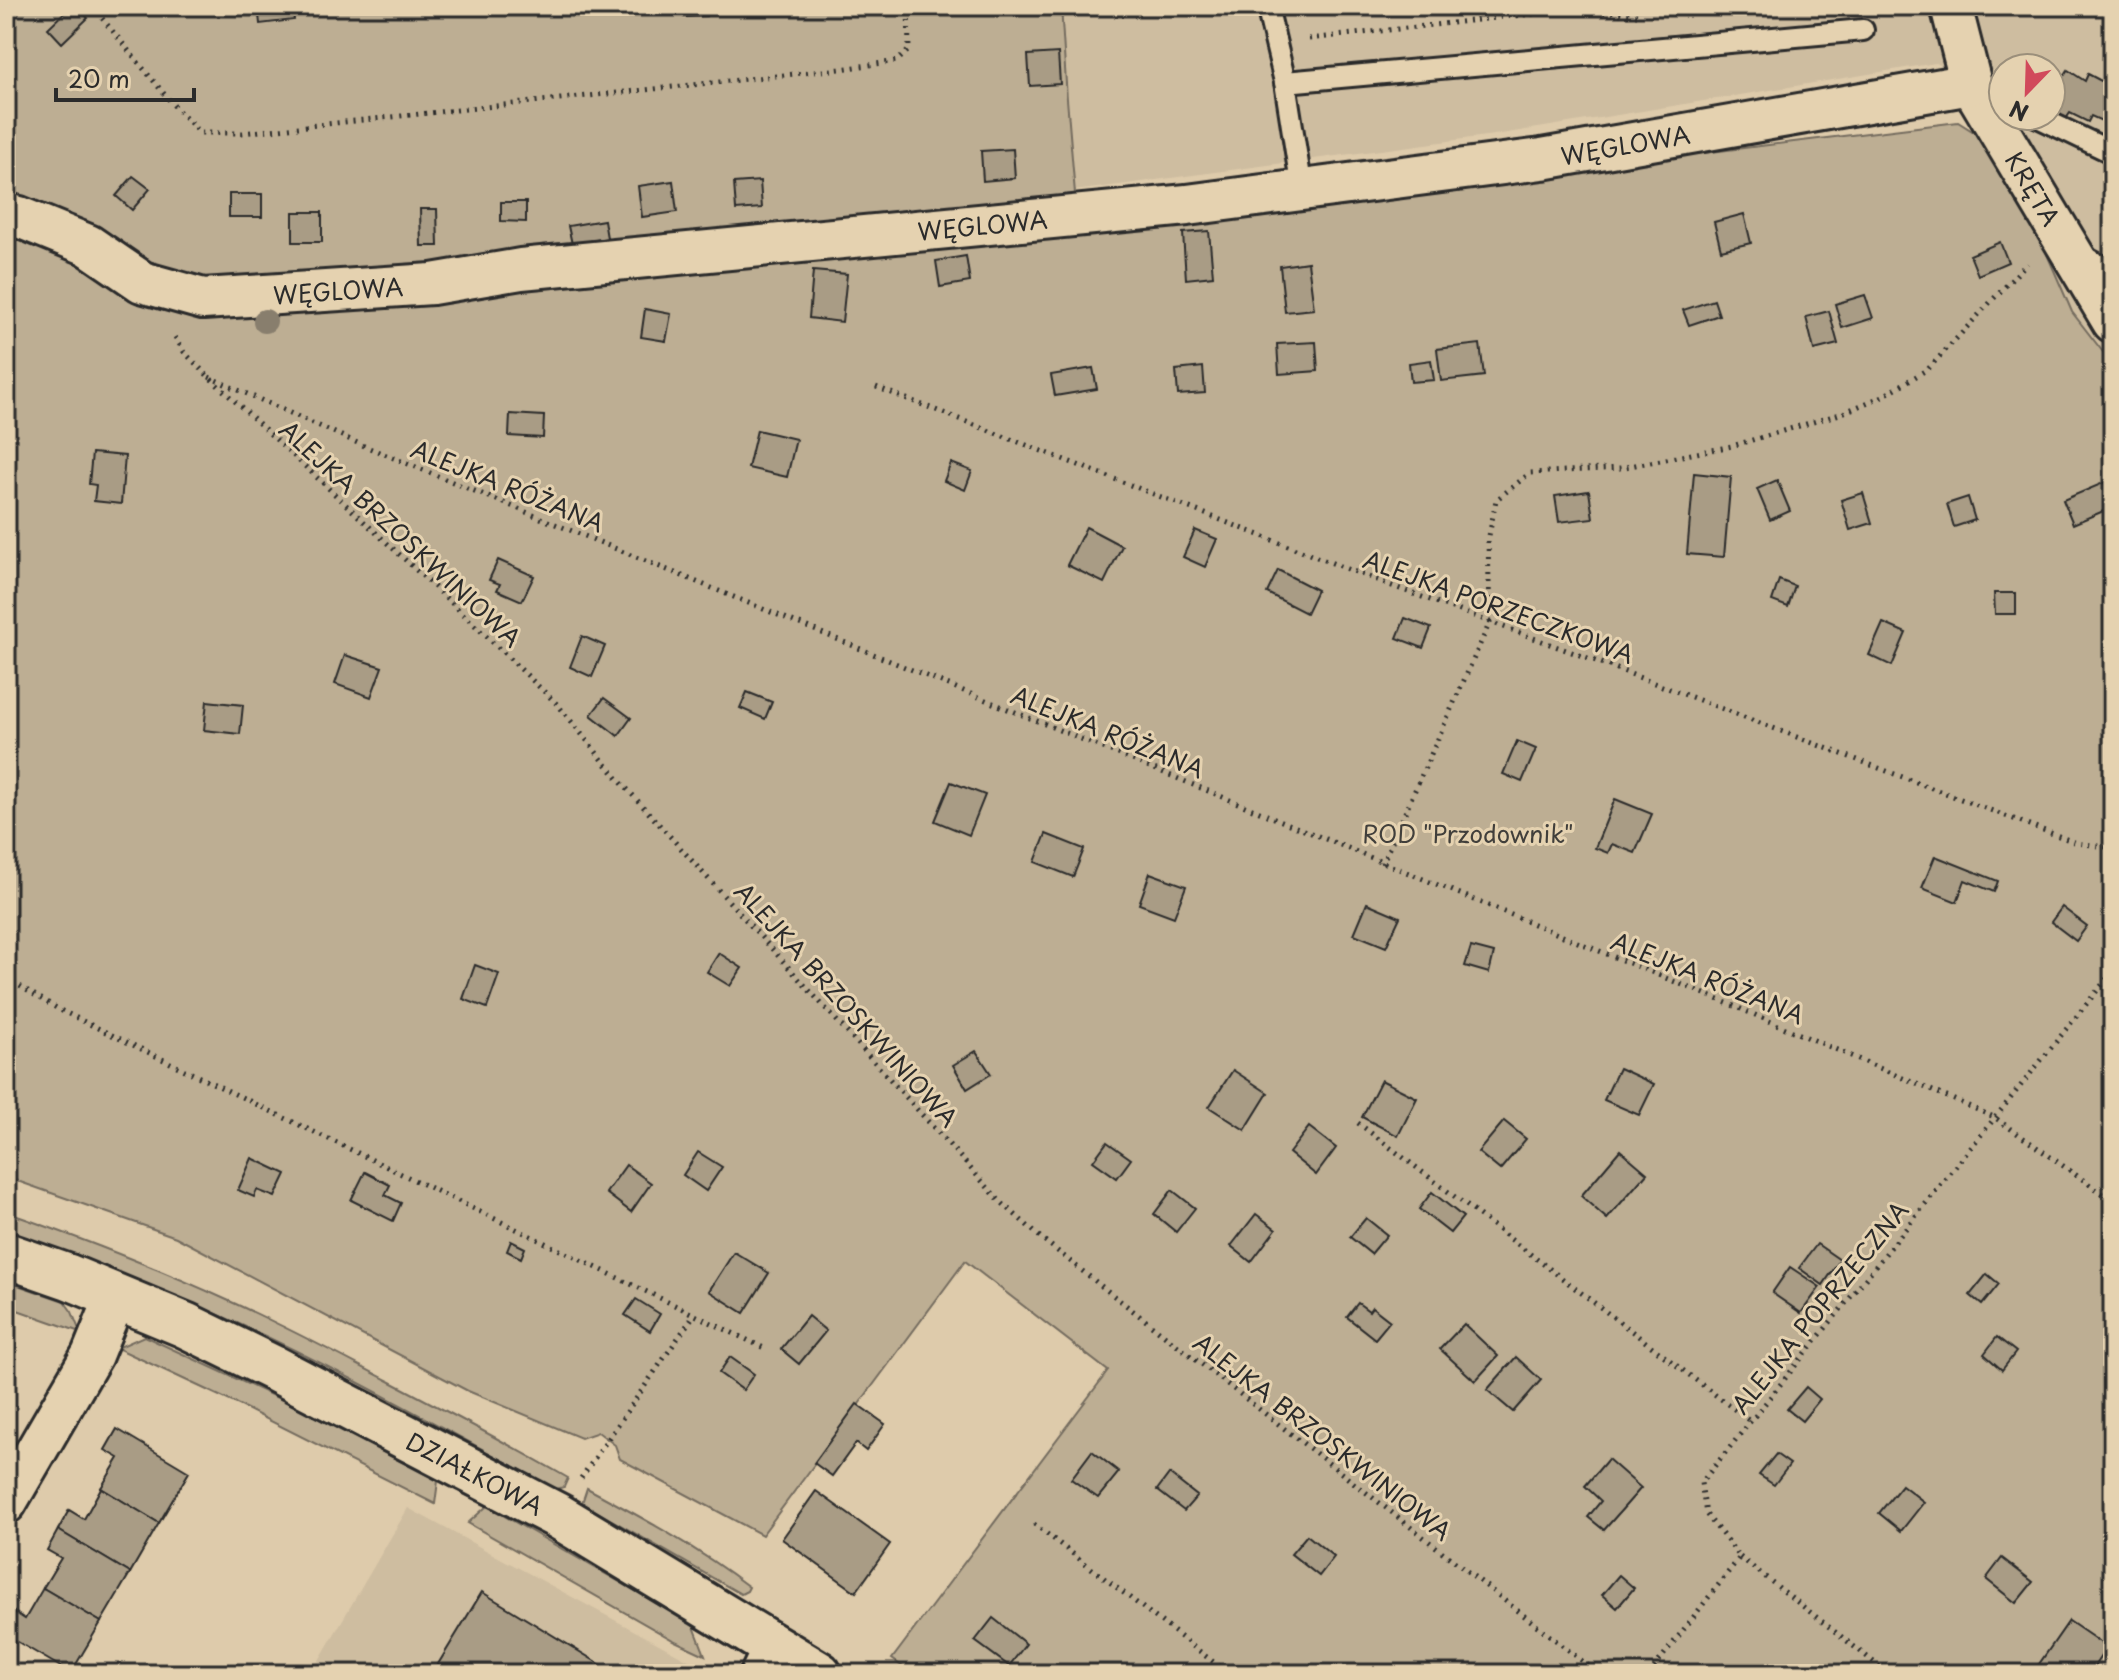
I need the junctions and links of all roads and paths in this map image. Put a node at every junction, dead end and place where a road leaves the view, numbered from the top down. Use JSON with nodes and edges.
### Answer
{"nodes":[{"id":1,"x":92,"y":6,"type":"edge"},
{"id":2,"x":908,"y":6,"type":"edge"},
{"id":3,"x":1267,"y":6,"type":"edge"},
{"id":4,"x":1951,"y":6,"type":"edge"},
{"id":5,"x":1623,"y":9,"type":"edge"},
{"id":6,"x":1640,"y":16,"type":"dead end"},
{"id":7,"x":1863,"y":30,"type":"dead end"},
{"id":8,"x":1300,"y":40,"type":"dead end"},
{"id":9,"x":1285,"y":82,"type":"junction"},
{"id":10,"x":1987,"y":92,"type":"edge"},
{"id":11,"x":2067,"y":131,"type":"edge"},
{"id":12,"x":2008,"y":132,"type":"edge"},
{"id":13,"x":2113,"y":153,"type":"edge"},
{"id":14,"x":1302,"y":190,"type":"junction"},
{"id":15,"x":6,"y":214,"type":"edge"},
{"id":16,"x":2064,"y":240,"type":"junction"},
{"id":17,"x":2113,"y":272,"type":"edge"},
{"id":18,"x":142,"y":282,"type":"junction"},
{"id":19,"x":2113,"y":322,"type":"edge"},
{"id":20,"x":209,"y":377,"type":"junction"},
{"id":21,"x":876,"y":387,"type":"dead end"},
{"id":22,"x":1490,"y":622,"type":"junction"},
{"id":23,"x":2113,"y":848,"type":"edge"},
{"id":24,"x":1382,"y":864,"type":"junction"},
{"id":25,"x":2113,"y":971,"type":"edge"},
{"id":26,"x":6,"y":978,"type":"edge"},
{"id":27,"x":1994,"y":1117,"type":"junction"},
{"id":28,"x":1358,"y":1123,"type":"dead end"},
{"id":29,"x":2113,"y":1201,"type":"edge"},
{"id":30,"x":6,"y":1255,"type":"edge"},
{"id":31,"x":116,"y":1296,"type":"junction"},
{"id":32,"x":694,"y":1314,"type":"junction"},
{"id":33,"x":766,"y":1349,"type":"dead end"},
{"id":34,"x":1751,"y":1422,"type":"junction"},
{"id":35,"x":6,"y":1503,"type":"edge"},
{"id":36,"x":558,"y":1516,"type":"junction"},
{"id":37,"x":1034,"y":1524,"type":"dead end"},
{"id":38,"x":1740,"y":1557,"type":"junction"},
{"id":39,"x":758,"y":1657,"type":"edge"},
{"id":40,"x":819,"y":1674,"type":"edge"},
{"id":41,"x":1229,"y":1674,"type":"edge"},
{"id":42,"x":1599,"y":1674,"type":"edge"},
{"id":43,"x":1649,"y":1674,"type":"edge"},
{"id":44,"x":1889,"y":1674,"type":"edge"}],
"edges":[{"from":1,"to":2,"type":"path"},
{"from":3,"to":9,"type":"lane"},
{"from":4,"to":10,"type":"street","name":"KRĘTA"},
{"from":5,"to":6,"type":"path"},
{"from":5,"to":8,"type":"path"},
{"from":7,"to":9,"type":"lane"},
{"from":9,"to":14,"type":"lane"},
{"from":10,"to":14,"type":"street","name":"WĘGLOWA"},
{"from":11,"to":13,"type":"lane"},
{"from":12,"to":16,"type":"street","name":"KRĘTA"},
{"from":14,"to":18,"type":"street","name":"WĘGLOWA"},
{"from":15,"to":18,"type":"street","name":"WĘGLOWA"},
{"from":16,"to":17,"type":"lane"},
{"from":16,"to":19,"type":"street","name":"KRĘTA"},
{"from":16,"to":22,"type":"path"},
{"from":18,"to":20,"type":"path","name":"ALEJKA BRZOSKWINIOWA"},
{"from":20,"to":24,"type":"path","name":"ALEJKA RÓŻANA"},
{"from":20,"to":42,"type":"path","name":"ALEJKA BRZOSKWINIOWA"},
{"from":21,"to":22,"type":"path","name":"ALEJKA PORZECZKOWA"},
{"from":22,"to":23,"type":"path","name":"ALEJKA PORZECZKOWA"},
{"from":22,"to":24,"type":"path"},
{"from":24,"to":27,"type":"path","name":"ALEJKA RÓŻANA"},
{"from":25,"to":27,"type":"path","name":"ALEJKA POPRZECZNA"},
{"from":26,"to":32,"type":"path"},
{"from":27,"to":29,"type":"path","name":"ALEJKA RÓŻANA"},
{"from":27,"to":34,"type":"path","name":"ALEJKA POPRZECZNA"},
{"from":28,"to":34,"type":"path"},
{"from":30,"to":31,"type":"street","name":"DZIAŁKOWA"},
{"from":31,"to":35,"type":"street"},
{"from":31,"to":36,"type":"street","name":"DZIAŁKOWA"},
{"from":32,"to":33,"type":"path"},
{"from":32,"to":36,"type":"path"},
{"from":34,"to":38,"type":"path","name":"ALEJKA POPRZECZNA"},
{"from":36,"to":39,"type":"street","name":"DZIAŁKOWA"},
{"from":37,"to":41,"type":"path"},
{"from":38,"to":43,"type":"path"},
{"from":38,"to":44,"type":"path","name":"ALEJKA POPRZECZNA"},
{"from":39,"to":40,"type":"street","name":"DZIAŁKOWA"}]}
